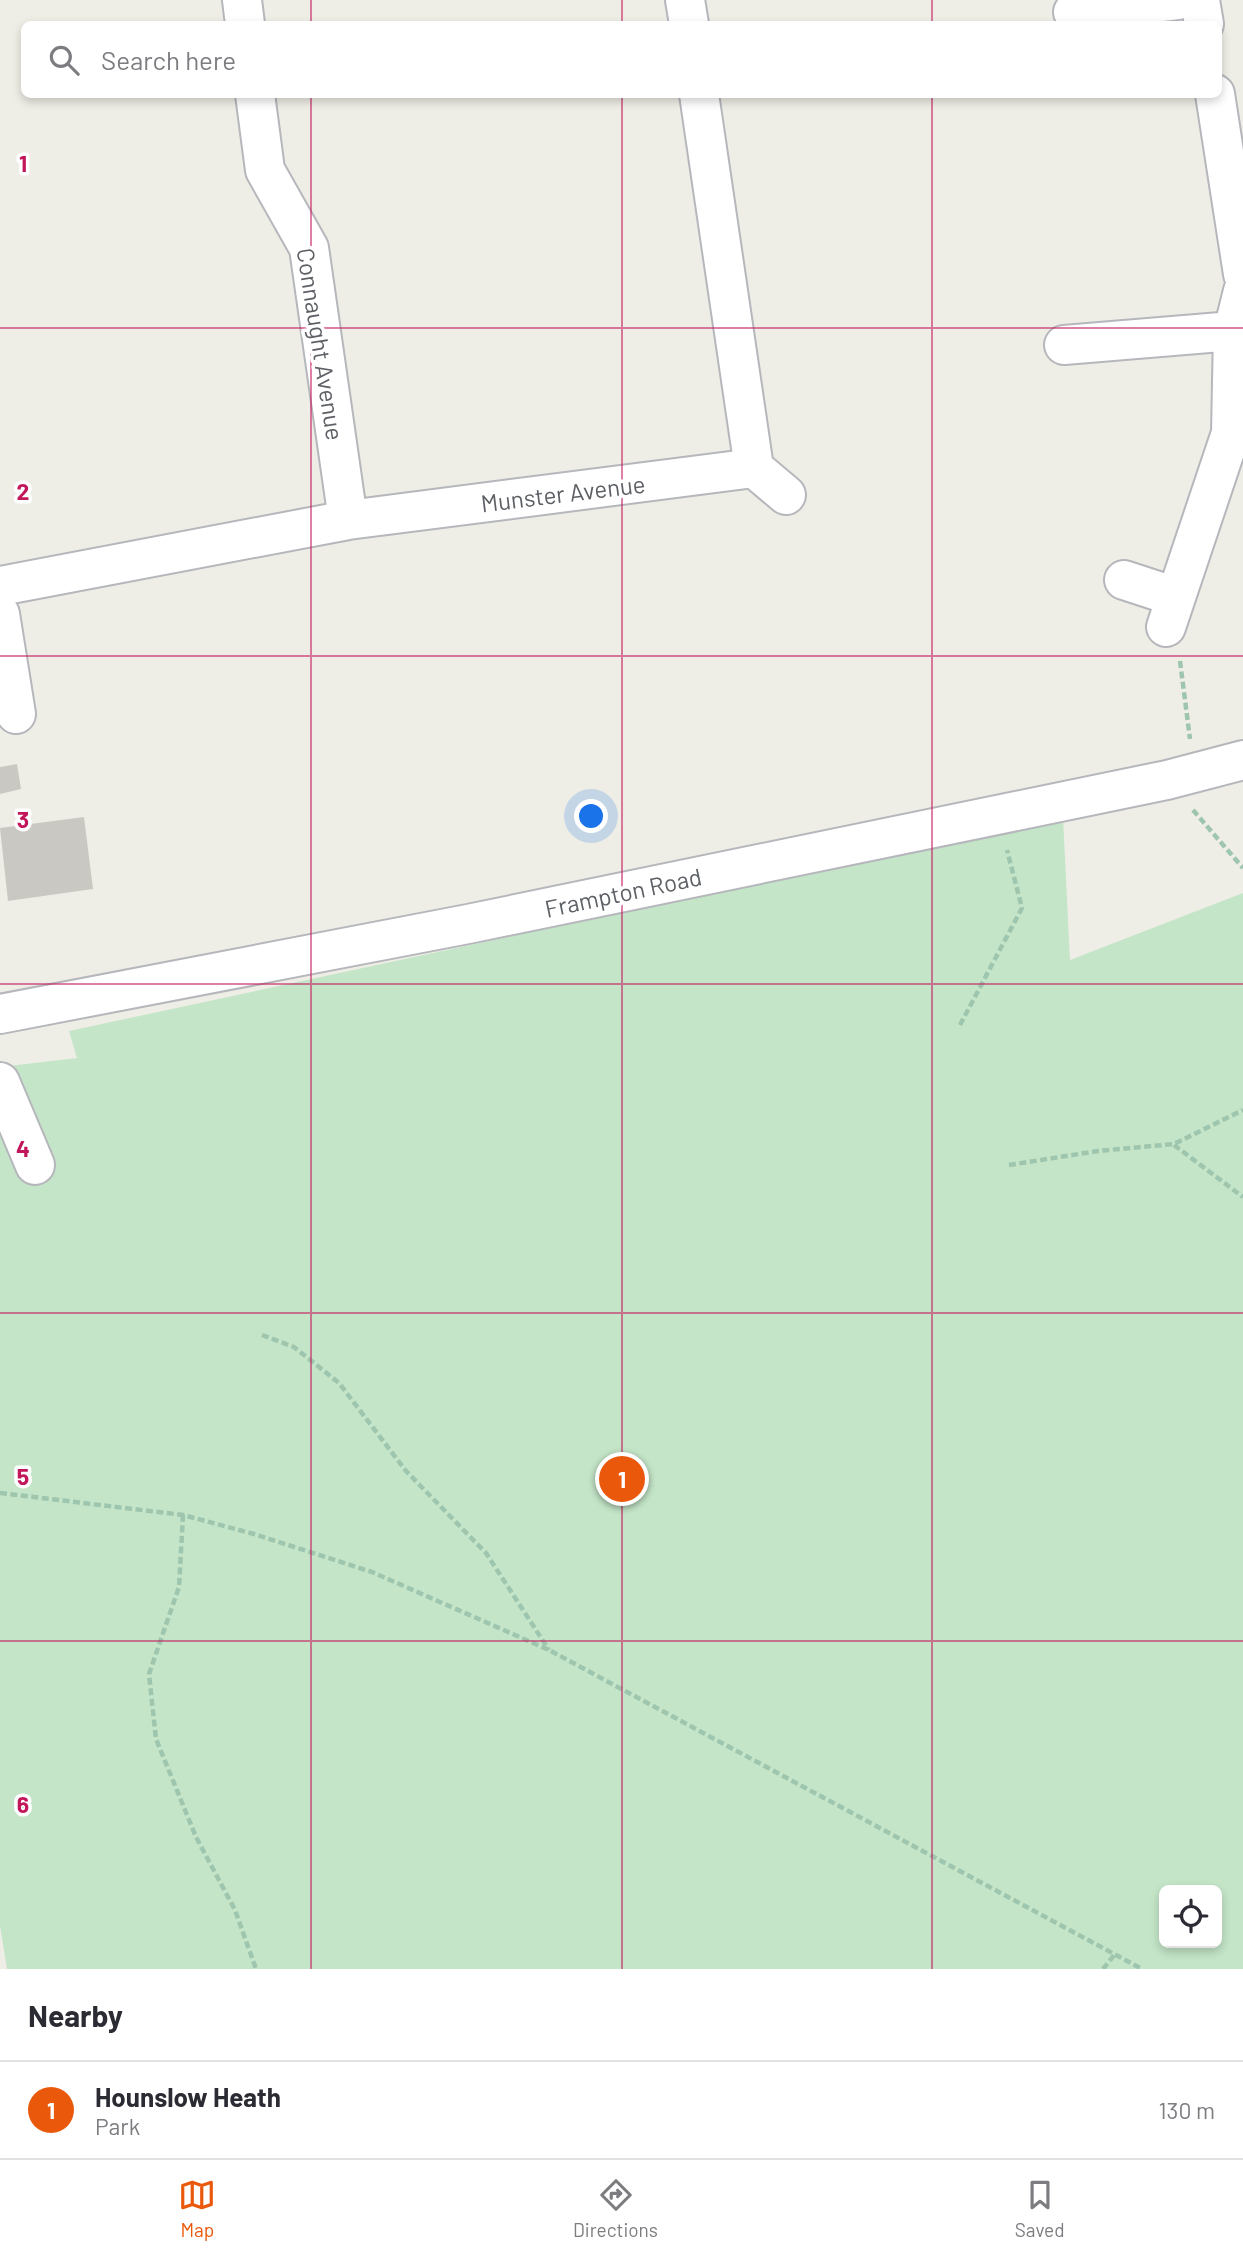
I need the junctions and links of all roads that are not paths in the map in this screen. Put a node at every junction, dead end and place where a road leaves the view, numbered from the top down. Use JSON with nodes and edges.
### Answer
{"nodes":[{"id":1,"x":242,"y":0,"type":"edge"},
{"id":2,"x":685,"y":0,"type":"edge"},
{"id":3,"x":1178,"y":0,"type":"edge"},
{"id":4,"x":1200,"y":0,"type":"edge"},
{"id":5,"x":1073,"y":12,"type":"edge"},
{"id":6,"x":245,"y":21,"type":"edge"},
{"id":7,"x":688,"y":21,"type":"edge"},
{"id":8,"x":1204,"y":21,"type":"edge"},
{"id":9,"x":256,"y":98,"type":"edge"},
{"id":10,"x":700,"y":98,"type":"edge"},
{"id":11,"x":1216,"y":98,"type":"edge"},
{"id":12,"x":1243,"y":274,"type":"edge"},
{"id":13,"x":1243,"y":291,"type":"edge"},
{"id":14,"x":1233,"y":331,"type":"junction"},
{"id":15,"x":1064,"y":345,"type":"dead end"},
{"id":16,"x":1237,"y":435,"type":"edge"},
{"id":17,"x":754,"y":468,"type":"junction"},
{"id":18,"x":786,"y":495,"type":"dead end"},
{"id":19,"x":348,"y":520,"type":"junction"},
{"id":20,"x":1124,"y":580,"type":"dead end"},
{"id":21,"x":0,"y":586,"type":"edge"},
{"id":22,"x":0,"y":614,"type":"edge"},
{"id":23,"x":16,"y":714,"type":"dead end"},
{"id":24,"x":1243,"y":760,"type":"edge"},
{"id":25,"x":0,"y":1014,"type":"edge"},
{"id":26,"x":0,"y":1082,"type":"edge"},
{"id":27,"x":35,"y":1165,"type":"dead end"}],
"edges":[{"from":1,"to":6,"type":"street"},
{"from":2,"to":7,"type":"street"},
{"from":3,"to":5,"type":"street"},
{"from":4,"to":8,"type":"street"},
{"from":9,"to":19,"type":"street","name":"Connaught Avenue"},
{"from":10,"to":17,"type":"street"},
{"from":11,"to":12,"type":"street"},
{"from":13,"to":14,"type":"street"},
{"from":14,"to":15,"type":"street"},
{"from":14,"to":16,"type":"street"},
{"from":16,"to":20,"type":"street"},
{"from":17,"to":18,"type":"street"},
{"from":17,"to":19,"type":"street","name":"Munster Avenue"},
{"from":19,"to":21,"type":"street","name":"Munster Avenue"},
{"from":22,"to":23,"type":"street"},
{"from":24,"to":25,"type":"street","name":"Frampton Road"},
{"from":26,"to":27,"type":"street"}]}
